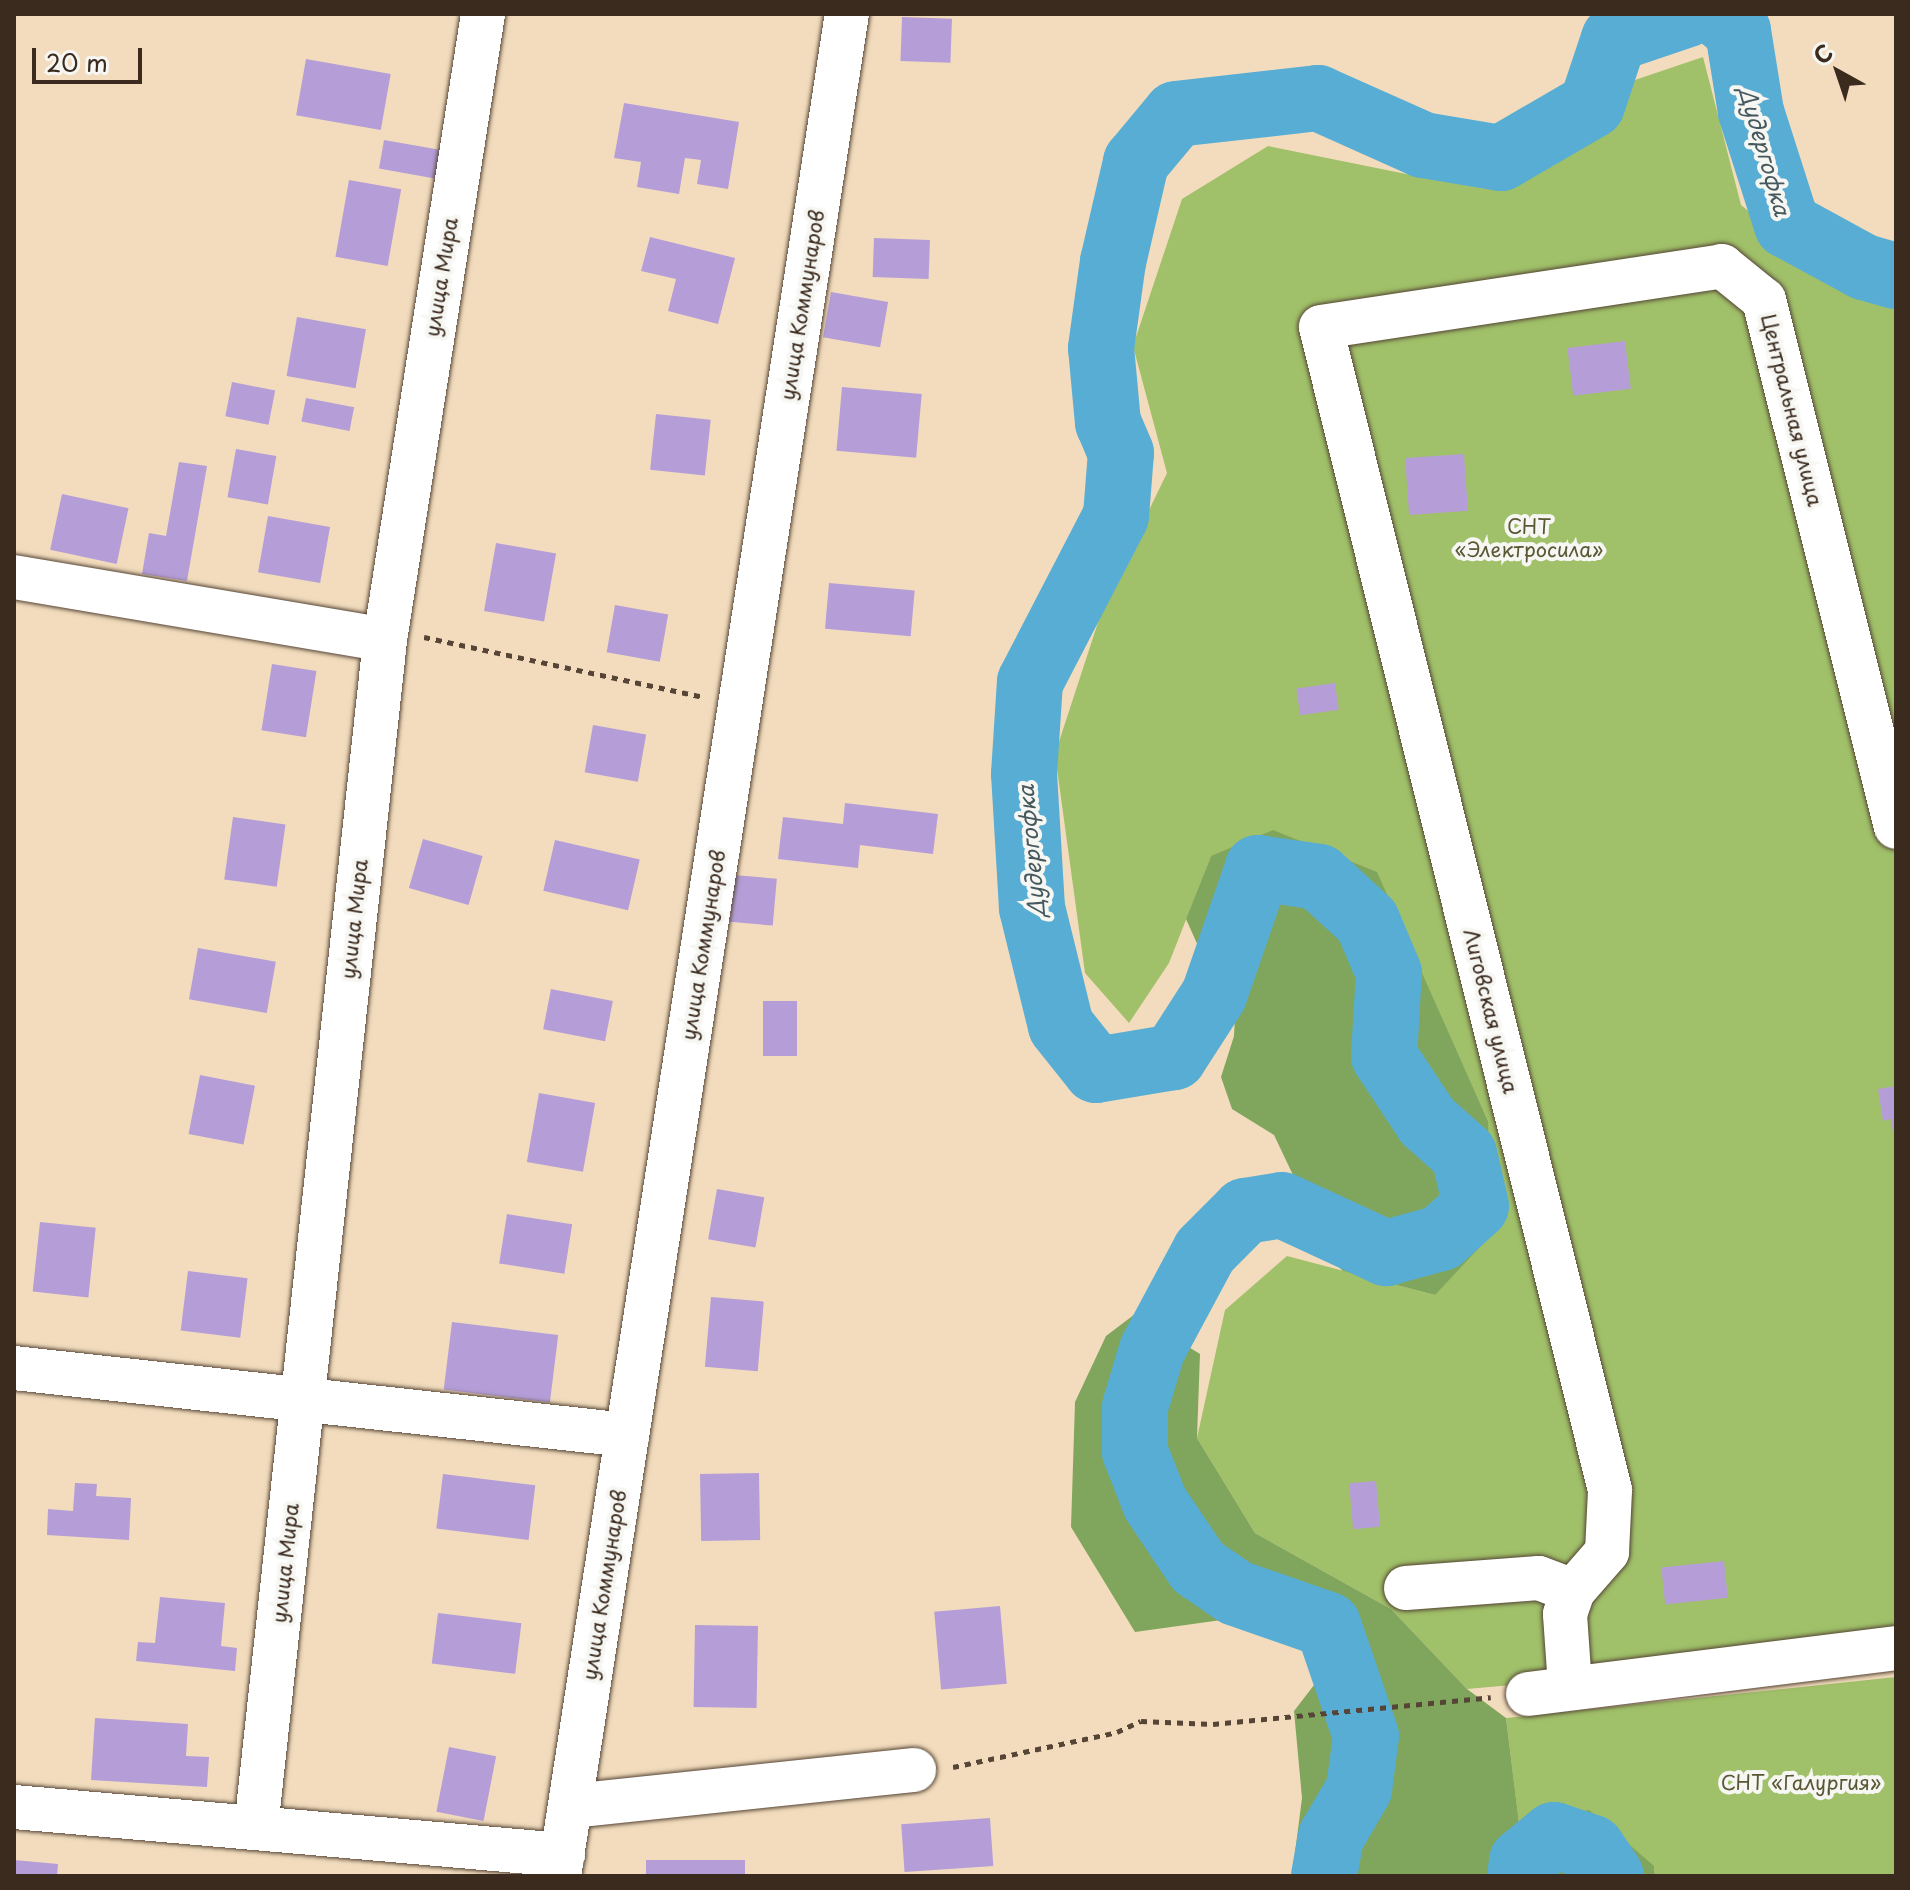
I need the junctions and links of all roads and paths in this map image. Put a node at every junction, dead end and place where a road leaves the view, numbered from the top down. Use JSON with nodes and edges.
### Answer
{"nodes":[{"id":1,"x":483,"y":14,"type":"edge"},
{"id":2,"x":847,"y":14,"type":"edge"},
{"id":3,"x":1321,"y":327,"type":"joint"},
{"id":4,"x":14,"y":577,"type":"edge"},
{"id":5,"x":385,"y":640,"type":"junction"},
{"id":6,"x":740,"y":705,"type":"junction"},
{"id":7,"x":1896,"y":827,"type":"edge"},
{"id":8,"x":14,"y":1368,"type":"edge"},
{"id":9,"x":302,"y":1400,"type":"junction"},
{"id":10,"x":627,"y":1435,"type":"junction"},
{"id":11,"x":1406,"y":1588,"type":"dead end"},
{"id":12,"x":1573,"y":1591,"type":"junction"},
{"id":13,"x":1896,"y":1648,"type":"edge"},
{"id":14,"x":1570,"y":1686,"type":"junction"},
{"id":15,"x":1528,"y":1694,"type":"joint"},
{"id":16,"x":914,"y":1770,"type":"joint"},
{"id":17,"x":571,"y":1806,"type":"junction"},
{"id":18,"x":14,"y":1807,"type":"edge"},
{"id":19,"x":256,"y":1828,"type":"junction"},
{"id":20,"x":561,"y":1866,"type":"edge"}],
"edges":[{"from":1,"to":5,"type":"street","name":"улица Мира"},
{"from":2,"to":6,"type":"street","name":"улица Коммунаров"},
{"from":3,"to":7,"type":"street","name":"Центральная улица"},
{"from":3,"to":12,"type":"street","name":"Лиговская улица"},
{"from":4,"to":5,"type":"street"},
{"from":5,"to":6,"type":"path"},
{"from":5,"to":9,"type":"street","name":"улица Мира"},
{"from":6,"to":10,"type":"street","name":"улица Коммунаров"},
{"from":8,"to":9,"type":"street"},
{"from":9,"to":10,"type":"street"},
{"from":9,"to":19,"type":"street","name":"улица Мира"},
{"from":10,"to":17,"type":"street","name":"улица Коммунаров"},
{"from":11,"to":12,"type":"street"},
{"from":12,"to":14,"type":"street"},
{"from":13,"to":14,"type":"street"},
{"from":14,"to":15,"type":"street"},
{"from":15,"to":16,"type":"path"},
{"from":16,"to":17,"type":"street"},
{"from":17,"to":20,"type":"street","name":"улица Коммунаров"},
{"from":18,"to":19,"type":"street"},
{"from":19,"to":20,"type":"street"}]}
